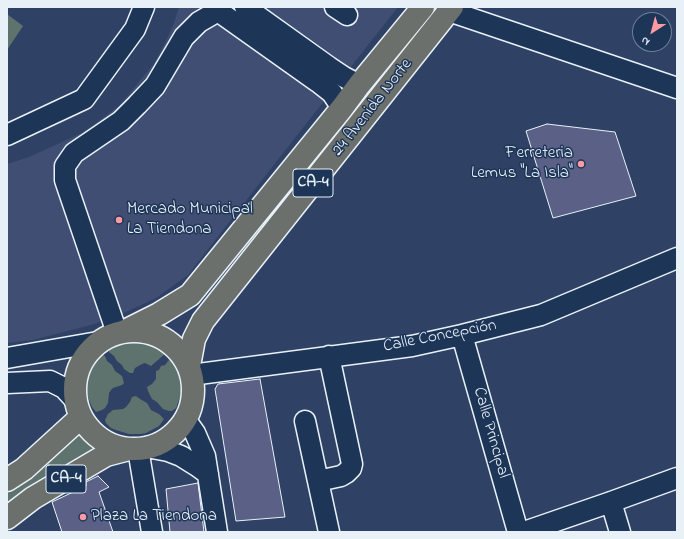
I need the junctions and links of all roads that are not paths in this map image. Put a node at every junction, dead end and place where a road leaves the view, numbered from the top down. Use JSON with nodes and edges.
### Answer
{"nodes":[{"id":1,"x":144,"y":7,"type":"edge"},
{"id":2,"x":245,"y":7,"type":"edge"},
{"id":3,"x":423,"y":7,"type":"edge"},
{"id":4,"x":219,"y":9,"type":"edge"},
{"id":5,"x":451,"y":9,"type":"edge"},
{"id":6,"x":359,"y":85,"type":"junction"},
{"id":7,"x":677,"y":88,"type":"edge"},
{"id":8,"x":342,"y":108,"type":"junction"},
{"id":9,"x":7,"y":135,"type":"edge"},
{"id":10,"x":677,"y":258,"type":"edge"},
{"id":11,"x":462,"y":335,"type":"junction"},
{"id":12,"x":113,"y":336,"type":"junction"},
{"id":13,"x":329,"y":356,"type":"junction"},
{"id":14,"x":7,"y":358,"type":"edge"},
{"id":15,"x":190,"y":371,"type":"junction"},
{"id":16,"x":7,"y":383,"type":"edge"},
{"id":17,"x":78,"y":408,"type":"junction"},
{"id":18,"x":185,"y":419,"type":"junction"},
{"id":19,"x":305,"y":421,"type":"dead end"},
{"id":20,"x":138,"y":448,"type":"junction"},
{"id":21,"x":208,"y":474,"type":"junction"},
{"id":22,"x":677,"y":478,"type":"edge"},
{"id":23,"x":7,"y":480,"type":"edge"},
{"id":24,"x":318,"y":481,"type":"junction"},
{"id":25,"x":611,"y":502,"type":"junction"},
{"id":26,"x":7,"y":518,"type":"edge"},
{"id":27,"x":152,"y":532,"type":"edge"},
{"id":28,"x":217,"y":532,"type":"edge"},
{"id":29,"x":329,"y":532,"type":"edge"},
{"id":30,"x":518,"y":532,"type":"edge"},
{"id":31,"x":524,"y":532,"type":"edge"},
{"id":32,"x":620,"y":532,"type":"edge"}],
"edges":[{"from":1,"to":9,"type":"street"},
{"from":2,"to":6,"type":"street"},
{"from":3,"to":6,"type":"main road","name":"24 Avenida Norte","number":"CA-4"},
{"from":4,"to":8,"type":"street"},
{"from":4,"to":12,"type":"street"},
{"from":5,"to":7,"type":"street"},
{"from":5,"to":15,"type":"main road","name":"24 Avenida Norte","number":"CA-4"},
{"from":6,"to":8,"type":"main road","name":"24 Avenida Norte","number":"CA-4"},
{"from":8,"to":12,"type":"main road","name":"24 Avenida Norte","number":"CA-4"},
{"from":10,"to":11,"type":"street","name":"Calle Concepción"},
{"from":11,"to":13,"type":"street","name":"Calle Concepción"},
{"from":11,"to":30,"type":"street","name":"Calle Principal"},
{"from":12,"to":14,"type":"street"},
{"from":12,"to":15,"type":"main road"},
{"from":12,"to":17,"type":"main road","number":"CA-4"},
{"from":13,"to":15,"type":"street","name":"Calle Concepción"},
{"from":13,"to":24,"type":"street"},
{"from":15,"to":18,"type":"main road","number":"CA-4"},
{"from":16,"to":17,"type":"street"},
{"from":17,"to":20,"type":"main road"},
{"from":17,"to":23,"type":"main road","number":"CA-4"},
{"from":18,"to":20,"type":"main road","number":"CA-4"},
{"from":18,"to":21,"type":"street"},
{"from":19,"to":24,"type":"street"},
{"from":20,"to":21,"type":"street"},
{"from":20,"to":26,"type":"main road","number":"CA-4"},
{"from":20,"to":27,"type":"street"},
{"from":21,"to":28,"type":"street"},
{"from":22,"to":25,"type":"street"},
{"from":24,"to":29,"type":"street"},
{"from":25,"to":31,"type":"street"},
{"from":25,"to":32,"type":"street"}]}
